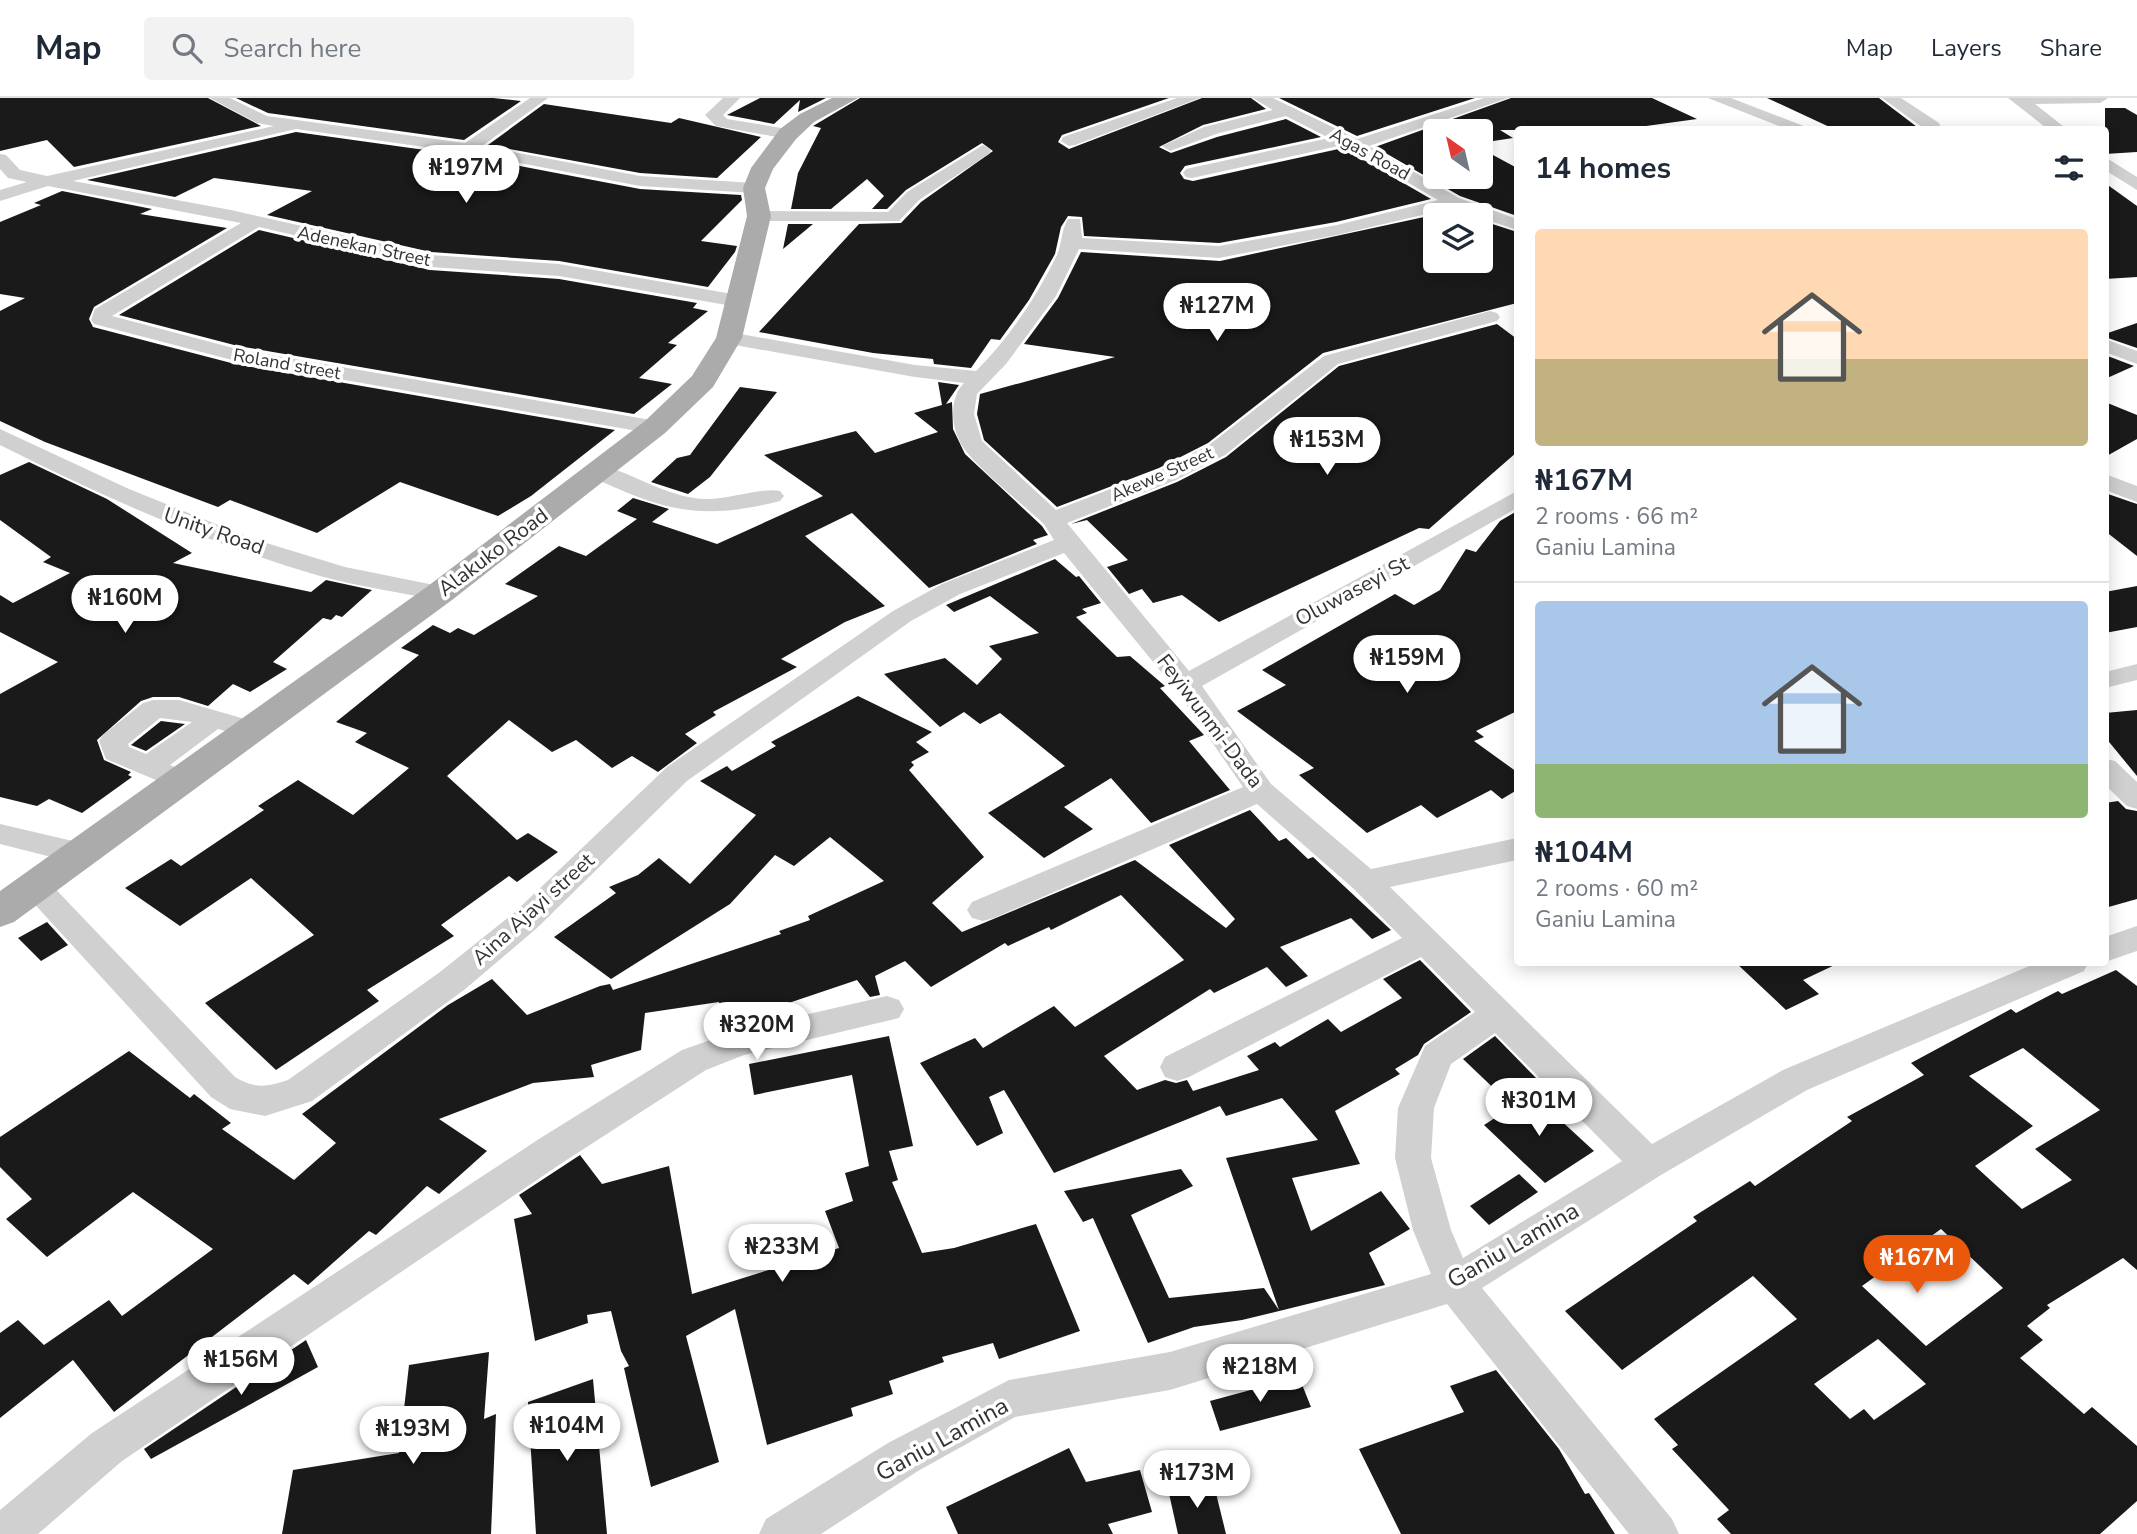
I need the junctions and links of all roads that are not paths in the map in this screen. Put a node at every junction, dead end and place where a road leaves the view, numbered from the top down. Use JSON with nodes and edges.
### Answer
{"nodes":[{"id":1,"x":218,"y":98,"type":"edge"},
{"id":2,"x":540,"y":98,"type":"edge"},
{"id":3,"x":732,"y":98,"type":"edge"},
{"id":4,"x":848,"y":98,"type":"edge"},
{"id":5,"x":1192,"y":98,"type":"edge"},
{"id":6,"x":1261,"y":98,"type":"edge"},
{"id":7,"x":1500,"y":98,"type":"edge"},
{"id":8,"x":1716,"y":98,"type":"edge"},
{"id":9,"x":1890,"y":98,"type":"edge"},
{"id":10,"x":2101,"y":98,"type":"edge"},
{"id":11,"x":2017,"y":99,"type":"edge"},
{"id":12,"x":1288,"y":111,"type":"junction"},
{"id":13,"x":300,"y":125,"type":"junction"},
{"id":14,"x":1795,"y":126,"type":"edge"},
{"id":15,"x":1933,"y":126,"type":"edge"},
{"id":16,"x":2054,"y":126,"type":"edge"},
{"id":17,"x":788,"y":134,"type":"junction"},
{"id":18,"x":1069,"y":141,"type":"dead end"},
{"id":19,"x":1350,"y":142,"type":"junction"},
{"id":20,"x":1170,"y":146,"type":"dead end"},
{"id":21,"x":468,"y":148,"type":"junction"},
{"id":22,"x":983,"y":150,"type":"dead end"},
{"id":23,"x":0,"y":159,"type":"edge"},
{"id":24,"x":2109,"y":165,"type":"edge"},
{"id":25,"x":1192,"y":173,"type":"dead end"},
{"id":26,"x":47,"y":181,"type":"junction"},
{"id":27,"x":2137,"y":186,"type":"edge"},
{"id":28,"x":0,"y":196,"type":"edge"},
{"id":29,"x":756,"y":202,"type":"junction"},
{"id":30,"x":1453,"y":202,"type":"junction"},
{"id":31,"x":1508,"y":214,"type":"edge"},
{"id":32,"x":253,"y":223,"type":"junction"},
{"id":33,"x":738,"y":301,"type":"junction"},
{"id":34,"x":1490,"y":317,"type":"dead end"},
{"id":35,"x":729,"y":338,"type":"junction"},
{"id":36,"x":2109,"y":347,"type":"edge"},
{"id":37,"x":2137,"y":358,"type":"edge"},
{"id":38,"x":978,"y":378,"type":"junction"},
{"id":39,"x":655,"y":427,"type":"junction"},
{"id":40,"x":0,"y":436,"type":"edge"},
{"id":41,"x":600,"y":472,"type":"junction"},
{"id":42,"x":2109,"y":483,"type":"edge"},
{"id":43,"x":2137,"y":495,"type":"edge"},
{"id":44,"x":772,"y":496,"type":"dead end"},
{"id":45,"x":1514,"y":500,"type":"edge"},
{"id":46,"x":1060,"y":532,"type":"junction"},
{"id":47,"x":440,"y":593,"type":"junction"},
{"id":48,"x":2137,"y":672,"type":"edge"},
{"id":49,"x":2109,"y":679,"type":"edge"},
{"id":50,"x":1186,"y":684,"type":"junction"},
{"id":51,"x":214,"y":719,"type":"junction"},
{"id":52,"x":252,"y":730,"type":"junction"},
{"id":53,"x":149,"y":766,"type":"junction"},
{"id":54,"x":2109,"y":772,"type":"edge"},
{"id":55,"x":182,"y":781,"type":"junction"},
{"id":56,"x":1261,"y":791,"type":"junction"},
{"id":57,"x":2137,"y":799,"type":"edge"},
{"id":58,"x":0,"y":834,"type":"edge"},
{"id":59,"x":1514,"y":850,"type":"edge"},
{"id":60,"x":83,"y":854,"type":"junction"},
{"id":61,"x":1365,"y":881,"type":"junction"},
{"id":62,"x":34,"y":886,"type":"junction"},
{"id":63,"x":983,"y":910,"type":"dead end"},
{"id":64,"x":0,"y":912,"type":"edge"},
{"id":65,"x":1424,"y":942,"type":"junction"},
{"id":66,"x":2064,"y":966,"type":"edge"},
{"id":67,"x":887,"y":1009,"type":"dead end"},
{"id":68,"x":1497,"y":1014,"type":"junction"},
{"id":69,"x":1177,"y":1067,"type":"dead end"},
{"id":70,"x":1648,"y":1164,"type":"junction"},
{"id":71,"x":1455,"y":1284,"type":"junction"},
{"id":72,"x":5,"y":1534,"type":"edge"},
{"id":73,"x":781,"y":1534,"type":"edge"},
{"id":74,"x":1657,"y":1534,"type":"edge"}],
"edges":[{"from":1,"to":13,"type":"street"},
{"from":2,"to":21,"type":"street"},
{"from":3,"to":17,"type":"street"},
{"from":4,"to":17,"type":"main road","name":"Alakuko Road"},
{"from":5,"to":18,"type":"street"},
{"from":6,"to":12,"type":"street","name":"Agas Road"},
{"from":7,"to":19,"type":"street"},
{"from":8,"to":14,"type":"street"},
{"from":9,"to":15,"type":"street"},
{"from":10,"to":11,"type":"street"},
{"from":11,"to":16,"type":"street"},
{"from":12,"to":19,"type":"street","name":"Agas Road"},
{"from":12,"to":20,"type":"street"},
{"from":13,"to":21,"type":"street"},
{"from":13,"to":26,"type":"street"},
{"from":17,"to":29,"type":"main road","name":"Alakuko Road"},
{"from":19,"to":25,"type":"street"},
{"from":19,"to":30,"type":"street","name":"Agas Road"},
{"from":21,"to":29,"type":"street"},
{"from":22,"to":29,"type":"street"},
{"from":23,"to":26,"type":"street","name":"Adenekan Street"},
{"from":24,"to":27,"type":"street"},
{"from":26,"to":28,"type":"street"},
{"from":26,"to":32,"type":"street","name":"Adenekan Street"},
{"from":29,"to":33,"type":"main road","name":"Alakuko Road"},
{"from":30,"to":31,"type":"street","name":"Agas Road"},
{"from":30,"to":38,"type":"street","name":"Feyiwunmi-Dada"},
{"from":32,"to":33,"type":"street","name":"Adenekan Street"},
{"from":32,"to":39,"type":"street","name":"Roland street"},
{"from":33,"to":35,"type":"main road","name":"Alakuko Road"},
{"from":34,"to":46,"type":"street","name":"Akewe Street"},
{"from":35,"to":38,"type":"street"},
{"from":35,"to":39,"type":"main road","name":"Alakuko Road"},
{"from":36,"to":37,"type":"street"},
{"from":38,"to":46,"type":"street","name":"Feyiwunmi-Dada"},
{"from":39,"to":41,"type":"main road","name":"Alakuko Road"},
{"from":40,"to":47,"type":"street","name":"Unity Road"},
{"from":41,"to":44,"type":"street"},
{"from":41,"to":47,"type":"main road","name":"Alakuko Road"},
{"from":42,"to":43,"type":"street"},
{"from":45,"to":50,"type":"street","name":"Oluwaseyi St"},
{"from":46,"to":50,"type":"street","name":"Feyiwunmi-Dada"},
{"from":46,"to":62,"type":"street","name":"Aina Ajayi street"},
{"from":47,"to":52,"type":"main road","name":"Alakuko Road"},
{"from":48,"to":49,"type":"street"},
{"from":50,"to":56,"type":"street","name":"Feyiwunmi-Dada"},
{"from":51,"to":52,"type":"street"},
{"from":51,"to":53,"type":"street"},
{"from":51,"to":53,"type":"street"},
{"from":52,"to":55,"type":"main road","name":"Alakuko Road"},
{"from":53,"to":55,"type":"street"},
{"from":54,"to":57,"type":"street"},
{"from":55,"to":60,"type":"main road","name":"Alakuko Road"},
{"from":56,"to":61,"type":"street","name":"Feyiwunmi-Dada"},
{"from":56,"to":63,"type":"street"},
{"from":58,"to":60,"type":"street"},
{"from":59,"to":61,"type":"street"},
{"from":60,"to":62,"type":"main road","name":"Alakuko Road"},
{"from":61,"to":65,"type":"street","name":"Feyiwunmi-Dada"},
{"from":62,"to":64,"type":"main road","name":"Alakuko Road"},
{"from":65,"to":68,"type":"street","name":"Feyiwunmi-Dada"},
{"from":65,"to":69,"type":"street"},
{"from":66,"to":70,"type":"street","name":"Ganiu Lamina"},
{"from":67,"to":72,"type":"street"},
{"from":68,"to":70,"type":"street","name":"Feyiwunmi-Dada"},
{"from":68,"to":71,"type":"street"},
{"from":70,"to":71,"type":"street","name":"Ganiu Lamina"},
{"from":71,"to":73,"type":"street","name":"Ganiu Lamina"},
{"from":71,"to":74,"type":"street"}]}
